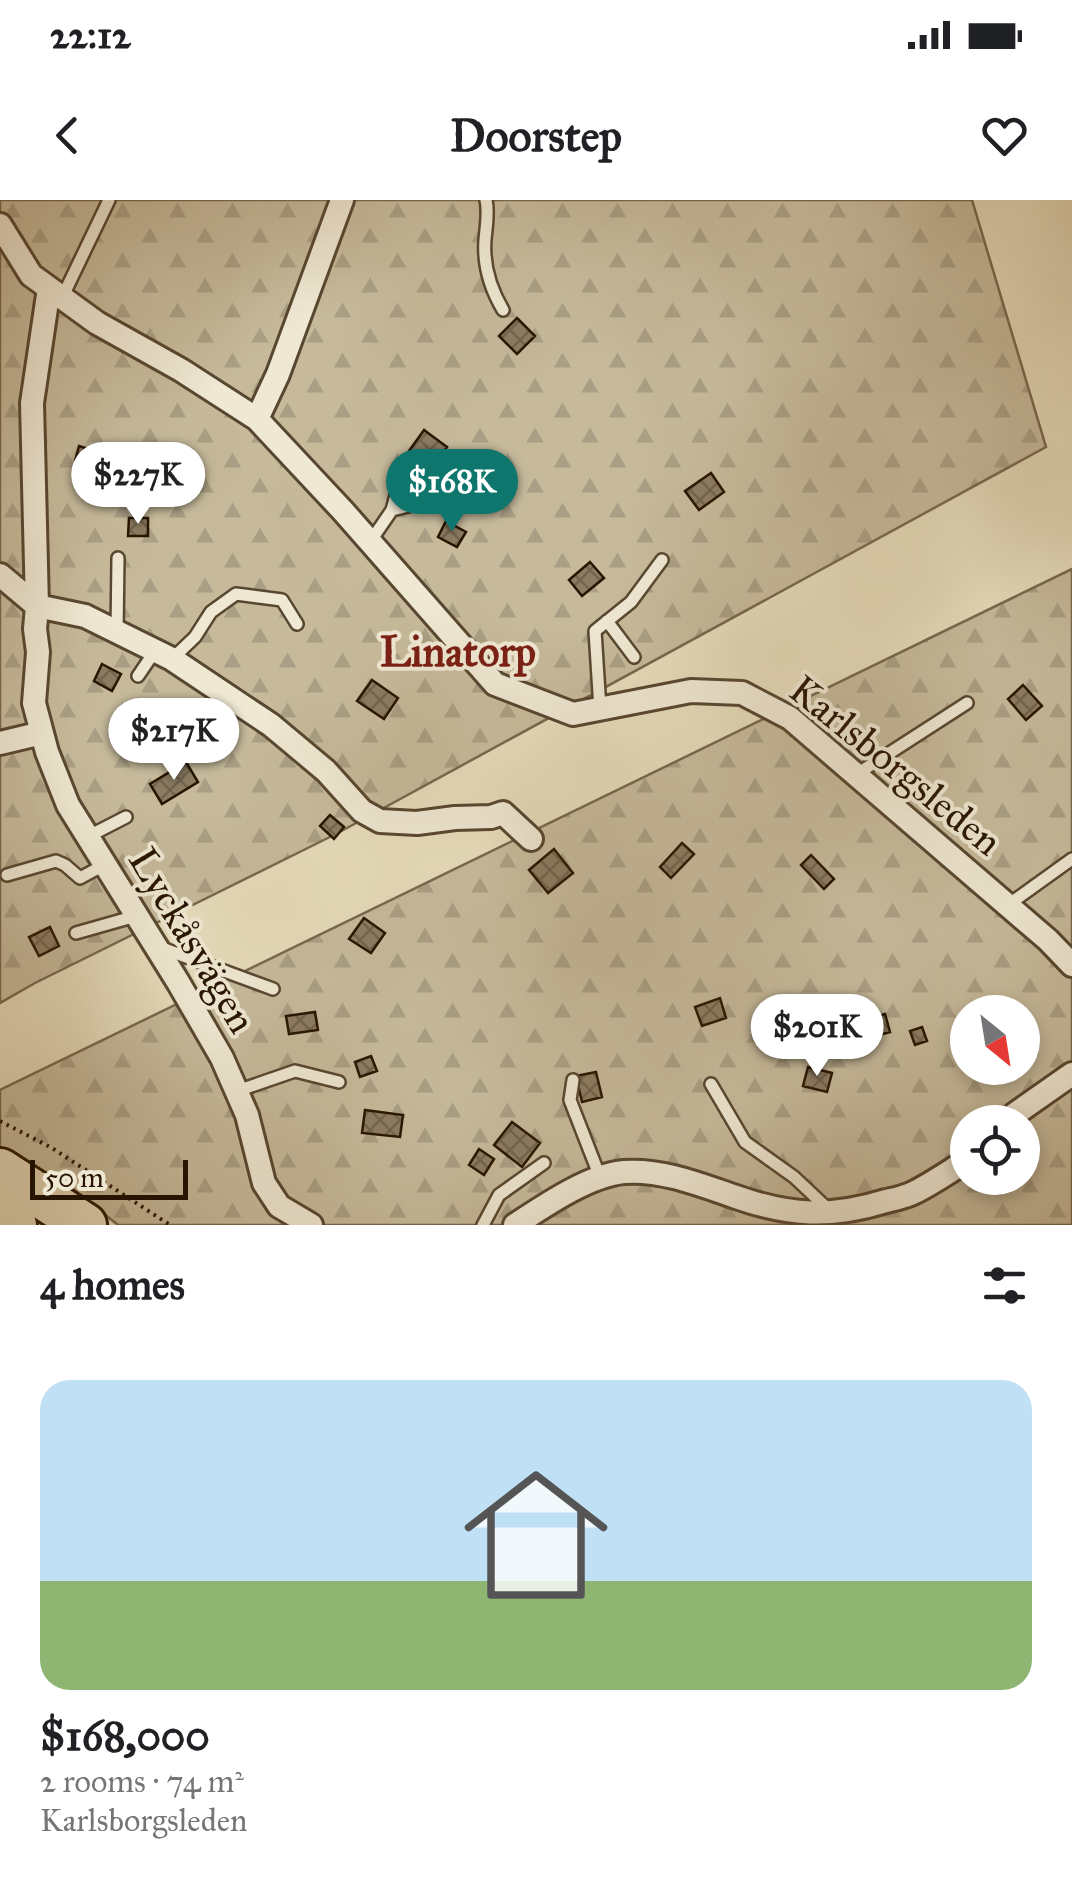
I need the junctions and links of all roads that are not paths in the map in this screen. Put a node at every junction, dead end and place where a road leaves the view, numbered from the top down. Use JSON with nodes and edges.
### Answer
{"nodes":[{"id":1,"x":109,"y":200,"type":"edge"},
{"id":2,"x":486,"y":200,"type":"edge"},
{"id":3,"x":339,"y":202,"type":"edge"},
{"id":4,"x":0,"y":224,"type":"edge"},
{"id":5,"x":56,"y":293,"type":"junction"},
{"id":6,"x":503,"y":310,"type":"dead end"},
{"id":7,"x":257,"y":418,"type":"junction"},
{"id":8,"x":404,"y":470,"type":"dead end"},
{"id":9,"x":482,"y":488,"type":"dead end"},
{"id":10,"x":392,"y":510,"type":"junction"},
{"id":11,"x":370,"y":542,"type":"junction"},
{"id":12,"x":118,"y":558,"type":"dead end"},
{"id":13,"x":662,"y":560,"type":"dead end"},
{"id":14,"x":0,"y":575,"type":"edge"},
{"id":15,"x":37,"y":606,"type":"junction"},
{"id":16,"x":607,"y":621,"type":"junction"},
{"id":17,"x":297,"y":624,"type":"dead end"},
{"id":18,"x":117,"y":632,"type":"junction"},
{"id":19,"x":163,"y":655,"type":"junction"},
{"id":20,"x":634,"y":657,"type":"dead end"},
{"id":21,"x":138,"y":676,"type":"dead end"},
{"id":22,"x":967,"y":703,"type":"dead end"},
{"id":23,"x":600,"y":709,"type":"junction"},
{"id":24,"x":42,"y":733,"type":"junction"},
{"id":25,"x":0,"y":744,"type":"edge"},
{"id":26,"x":857,"y":774,"type":"junction"},
{"id":27,"x":126,"y":817,"type":"dead end"},
{"id":28,"x":87,"y":837,"type":"junction"},
{"id":29,"x":531,"y":839,"type":"dead end"},
{"id":30,"x":1072,"y":859,"type":"edge"},
{"id":31,"x":104,"y":866,"type":"junction"},
{"id":32,"x":7,"y":875,"type":"dead end"},
{"id":33,"x":1008,"y":906,"type":"junction"},
{"id":34,"x":136,"y":916,"type":"junction"},
{"id":35,"x":76,"y":933,"type":"dead end"},
{"id":36,"x":155,"y":946,"type":"junction"},
{"id":37,"x":1072,"y":965,"type":"edge"},
{"id":38,"x":273,"y":989,"type":"dead end"},
{"id":39,"x":1072,"y":1074,"type":"edge"},
{"id":40,"x":573,"y":1080,"type":"dead end"},
{"id":41,"x":339,"y":1082,"type":"dead end"},
{"id":42,"x":711,"y":1084,"type":"dead end"},
{"id":43,"x":236,"y":1091,"type":"junction"},
{"id":44,"x":1028,"y":1105,"type":"edge"},
{"id":45,"x":544,"y":1163,"type":"dead end"},
{"id":46,"x":0,"y":1170,"type":"edge"},
{"id":47,"x":950,"y":1171,"type":"edge"},
{"id":48,"x":600,"y":1177,"type":"junction"},
{"id":49,"x":832,"y":1212,"type":"junction"},
{"id":50,"x":0,"y":1216,"type":"edge"},
{"id":51,"x":15,"y":1225,"type":"edge"},
{"id":52,"x":86,"y":1225,"type":"edge"},
{"id":53,"x":311,"y":1225,"type":"edge"},
{"id":54,"x":483,"y":1225,"type":"edge"},
{"id":55,"x":514,"y":1225,"type":"edge"}],
"edges":[{"from":1,"to":5,"type":"lane"},
{"from":2,"to":6,"type":"lane"},
{"from":3,"to":7,"type":"street"},
{"from":4,"to":5,"type":"street","name":"Karlsborgsleden"},
{"from":5,"to":7,"type":"street","name":"Karlsborgsleden"},
{"from":5,"to":15,"type":"street","name":"Lyckåsvägen"},
{"from":7,"to":11,"type":"street","name":"Karlsborgsleden"},
{"from":8,"to":10,"type":"lane"},
{"from":9,"to":10,"type":"lane"},
{"from":10,"to":11,"type":"lane"},
{"from":11,"to":23,"type":"street","name":"Karlsborgsleden"},
{"from":12,"to":18,"type":"lane"},
{"from":13,"to":16,"type":"lane"},
{"from":14,"to":15,"type":"street"},
{"from":15,"to":18,"type":"street"},
{"from":15,"to":24,"type":"street","name":"Lyckåsvägen"},
{"from":16,"to":20,"type":"lane"},
{"from":16,"to":23,"type":"lane"},
{"from":17,"to":19,"type":"lane"},
{"from":18,"to":19,"type":"street"},
{"from":19,"to":21,"type":"lane"},
{"from":19,"to":29,"type":"street"},
{"from":22,"to":26,"type":"lane"},
{"from":23,"to":26,"type":"street","name":"Karlsborgsleden"},
{"from":24,"to":25,"type":"street"},
{"from":24,"to":28,"type":"street","name":"Lyckåsvägen"},
{"from":26,"to":33,"type":"street","name":"Karlsborgsleden"},
{"from":27,"to":28,"type":"lane"},
{"from":28,"to":31,"type":"street","name":"Lyckåsvägen"},
{"from":30,"to":33,"type":"lane"},
{"from":31,"to":32,"type":"lane"},
{"from":31,"to":34,"type":"street","name":"Lyckåsvägen"},
{"from":33,"to":37,"type":"street","name":"Karlsborgsleden"},
{"from":34,"to":35,"type":"lane"},
{"from":34,"to":36,"type":"street","name":"Lyckåsvägen"},
{"from":36,"to":38,"type":"lane"},
{"from":36,"to":43,"type":"street","name":"Lyckåsvägen"},
{"from":39,"to":44,"type":"street"},
{"from":40,"to":48,"type":"lane"},
{"from":41,"to":43,"type":"lane"},
{"from":42,"to":49,"type":"lane"},
{"from":43,"to":53,"type":"street","name":"Lyckåsvägen"},
{"from":45,"to":54,"type":"lane"},
{"from":46,"to":52,"type":"highway"},
{"from":47,"to":49,"type":"street"},
{"from":48,"to":49,"type":"street"},
{"from":48,"to":55,"type":"street"},
{"from":50,"to":51,"type":"highway"}]}
